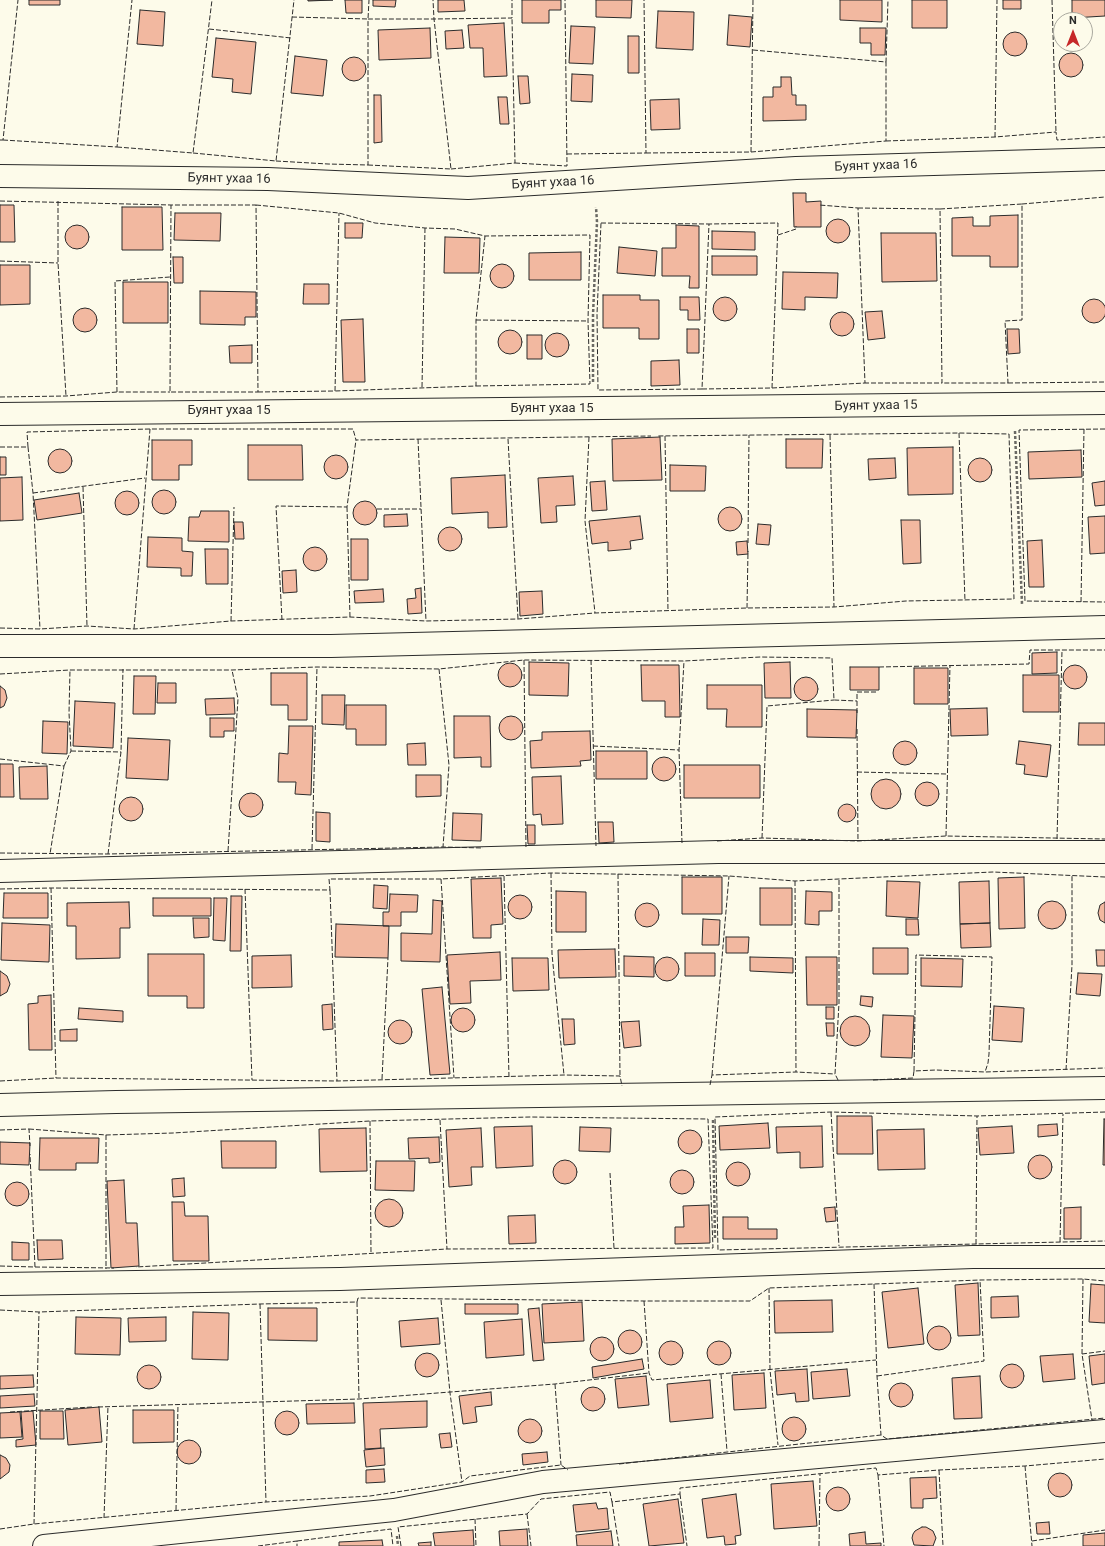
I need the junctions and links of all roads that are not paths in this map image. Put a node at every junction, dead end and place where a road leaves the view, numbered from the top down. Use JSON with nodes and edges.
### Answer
{"nodes":[{"id":1,"x":1105,"y":159,"type":"edge"},
{"id":2,"x":0,"y":176,"type":"edge"},
{"id":3,"x":1105,"y":404,"type":"edge"},
{"id":4,"x":0,"y":414,"type":"edge"},
{"id":5,"x":1105,"y":627,"type":"edge"},
{"id":6,"x":0,"y":646,"type":"edge"},
{"id":7,"x":1105,"y":852,"type":"edge"},
{"id":8,"x":0,"y":871,"type":"edge"},
{"id":9,"x":1105,"y":1088,"type":"edge"},
{"id":10,"x":0,"y":1105,"type":"edge"},
{"id":11,"x":1105,"y":1257,"type":"edge"},
{"id":12,"x":0,"y":1284,"type":"edge"},
{"id":13,"x":1105,"y":1432,"type":"edge"},
{"id":14,"x":44,"y":1546,"type":"edge"}],
"edges":[{"from":1,"to":2,"type":"street","name":"Буянт ухаа 16"},
{"from":3,"to":4,"type":"street","name":"Буянт ухаа 15"},
{"from":5,"to":6,"type":"street"},
{"from":7,"to":8,"type":"street"},
{"from":9,"to":10,"type":"street"},
{"from":11,"to":12,"type":"street"},
{"from":13,"to":14,"type":"street"}]}
